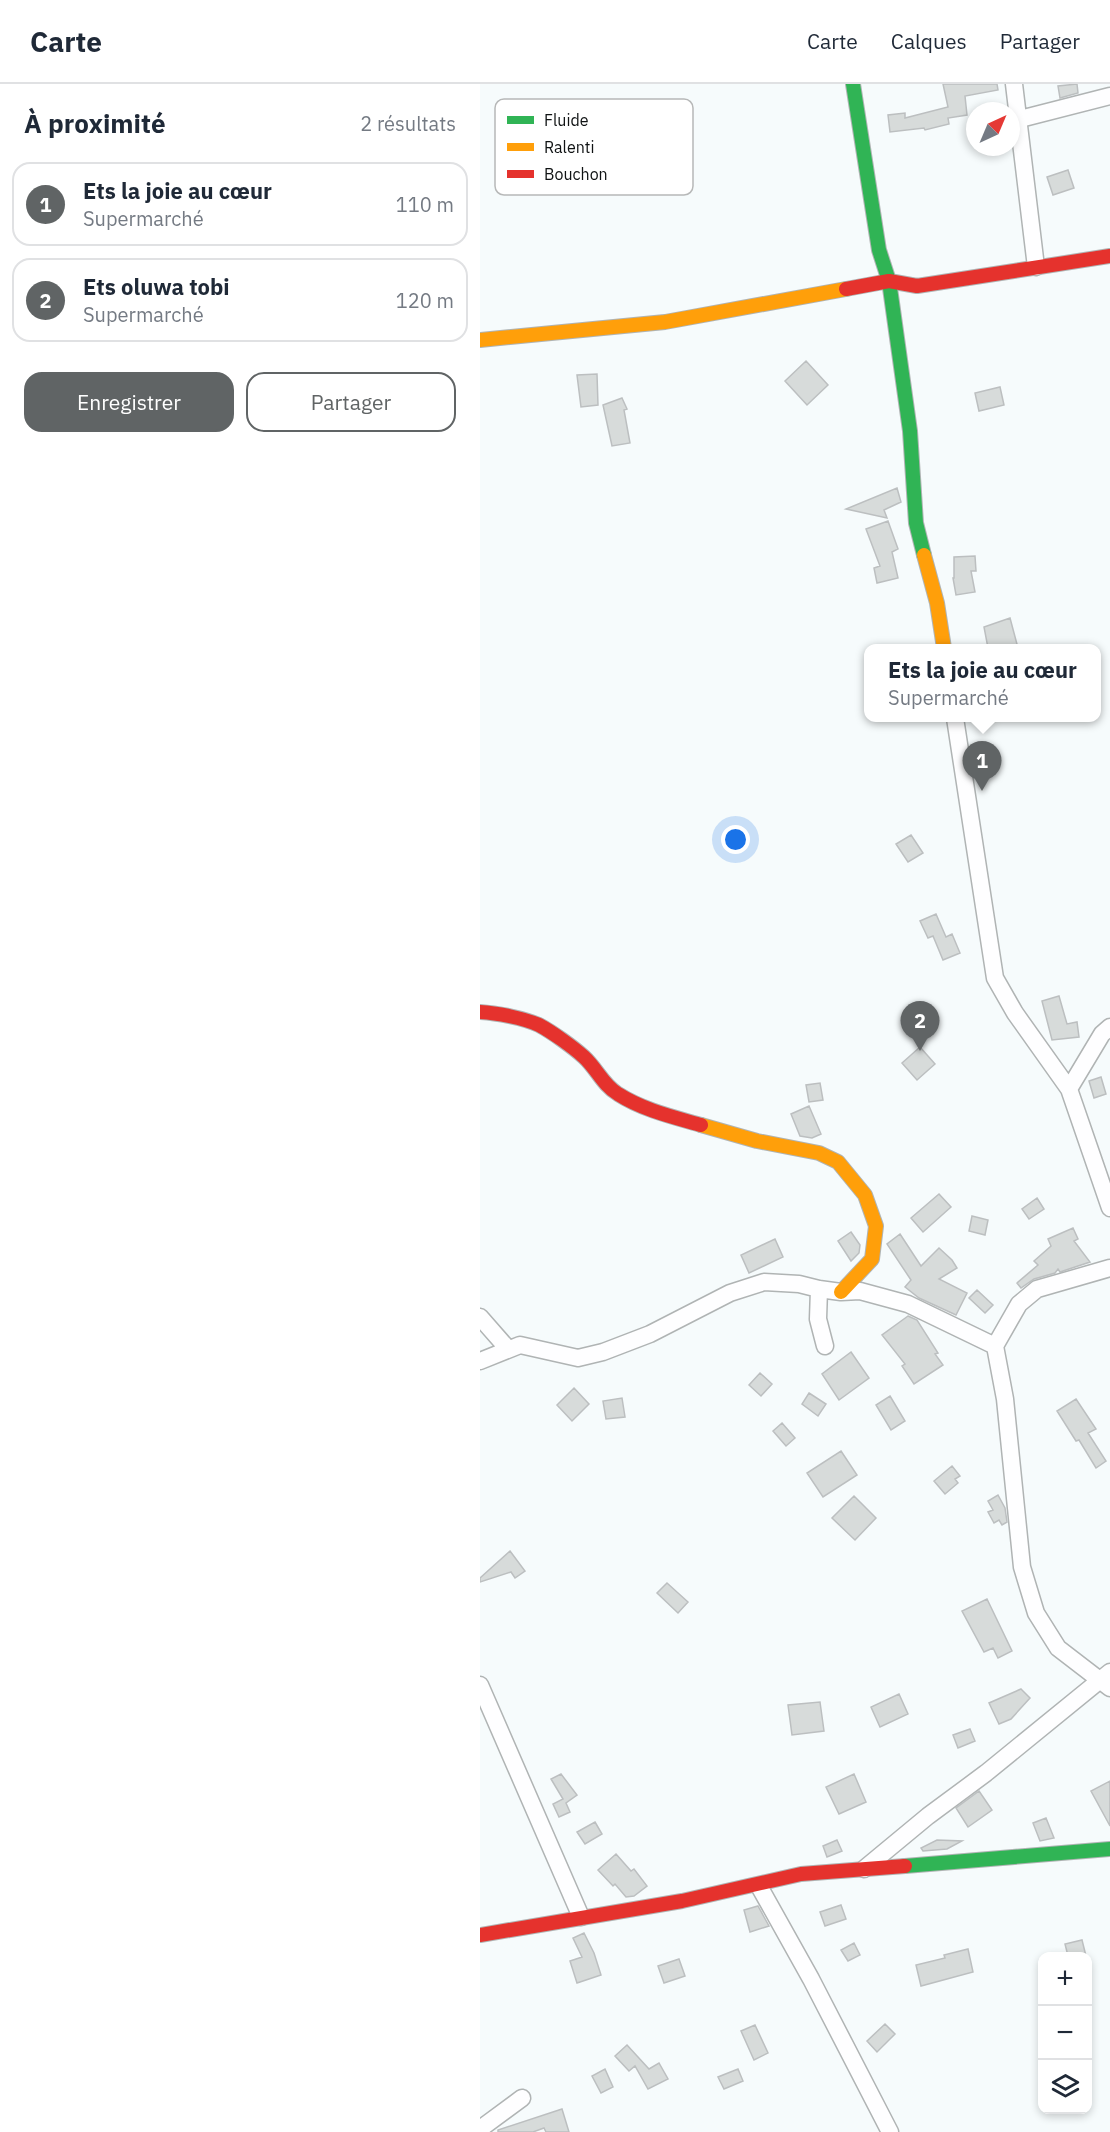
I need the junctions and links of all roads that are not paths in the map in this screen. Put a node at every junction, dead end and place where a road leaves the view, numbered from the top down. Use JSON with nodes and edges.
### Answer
{"nodes":[{"id":1,"x":853,"y":84,"type":"edge"},
{"id":2,"x":1014,"y":84,"type":"edge"},
{"id":3,"x":1110,"y":96,"type":"edge"},
{"id":4,"x":1017,"y":102,"type":"edge"},
{"id":5,"x":1020,"y":119,"type":"joint"},
{"id":6,"x":879,"y":250,"type":"junction"},
{"id":7,"x":1110,"y":256,"type":"edge"},
{"id":8,"x":1036,"y":267,"type":"junction"},
{"id":9,"x":889,"y":281,"type":"junction"},
{"id":10,"x":917,"y":286,"type":"junction"},
{"id":11,"x":480,"y":340,"type":"edge"},
{"id":12,"x":943,"y":644,"type":"edge"},
{"id":13,"x":956,"y":722,"type":"edge"},
{"id":14,"x":480,"y":1012,"type":"edge"},
{"id":15,"x":1110,"y":1027,"type":"edge"},
{"id":16,"x":1069,"y":1089,"type":"junction"},
{"id":17,"x":1110,"y":1208,"type":"edge"},
{"id":18,"x":1110,"y":1268,"type":"edge"},
{"id":19,"x":819,"y":1289,"type":"junction"},
{"id":20,"x":841,"y":1292,"type":"junction"},
{"id":21,"x":480,"y":1317,"type":"edge"},
{"id":22,"x":825,"y":1346,"type":"dead end"},
{"id":23,"x":995,"y":1346,"type":"junction"},
{"id":24,"x":508,"y":1349,"type":"junction"},
{"id":25,"x":480,"y":1361,"type":"edge"},
{"id":26,"x":1106,"y":1680,"type":"edge"},
{"id":27,"x":480,"y":1685,"type":"edge"},
{"id":28,"x":1110,"y":1849,"type":"edge"},
{"id":29,"x":864,"y":1869,"type":"junction"},
{"id":30,"x":759,"y":1886,"type":"junction"},
{"id":31,"x":581,"y":1917,"type":"junction"},
{"id":32,"x":480,"y":1935,"type":"edge"},
{"id":33,"x":522,"y":2098,"type":"dead end"},
{"id":34,"x":480,"y":2129,"type":"edge"},
{"id":35,"x":890,"y":2132,"type":"edge"}],
"edges":[{"from":1,"to":6,"type":"street"},
{"from":2,"to":4,"type":"street"},
{"from":3,"to":5,"type":"street"},
{"from":5,"to":8,"type":"street"},
{"from":6,"to":9,"type":"street"},
{"from":6,"to":10,"type":"street"},
{"from":7,"to":8,"type":"street"},
{"from":8,"to":10,"type":"street"},
{"from":9,"to":10,"type":"street"},
{"from":9,"to":11,"type":"street"},
{"from":9,"to":12,"type":"street"},
{"from":13,"to":16,"type":"street"},
{"from":14,"to":20,"type":"street"},
{"from":15,"to":16,"type":"street"},
{"from":16,"to":17,"type":"street"},
{"from":18,"to":23,"type":"street"},
{"from":19,"to":20,"type":"street"},
{"from":19,"to":22,"type":"street"},
{"from":19,"to":24,"type":"street"},
{"from":20,"to":23,"type":"street"},
{"from":21,"to":24,"type":"street"},
{"from":23,"to":26,"type":"street"},
{"from":24,"to":25,"type":"street"},
{"from":26,"to":29,"type":"street"},
{"from":27,"to":31,"type":"street"},
{"from":28,"to":29,"type":"street"},
{"from":29,"to":30,"type":"street"},
{"from":30,"to":31,"type":"street"},
{"from":30,"to":35,"type":"street"},
{"from":31,"to":32,"type":"street"},
{"from":33,"to":34,"type":"street"}]}
